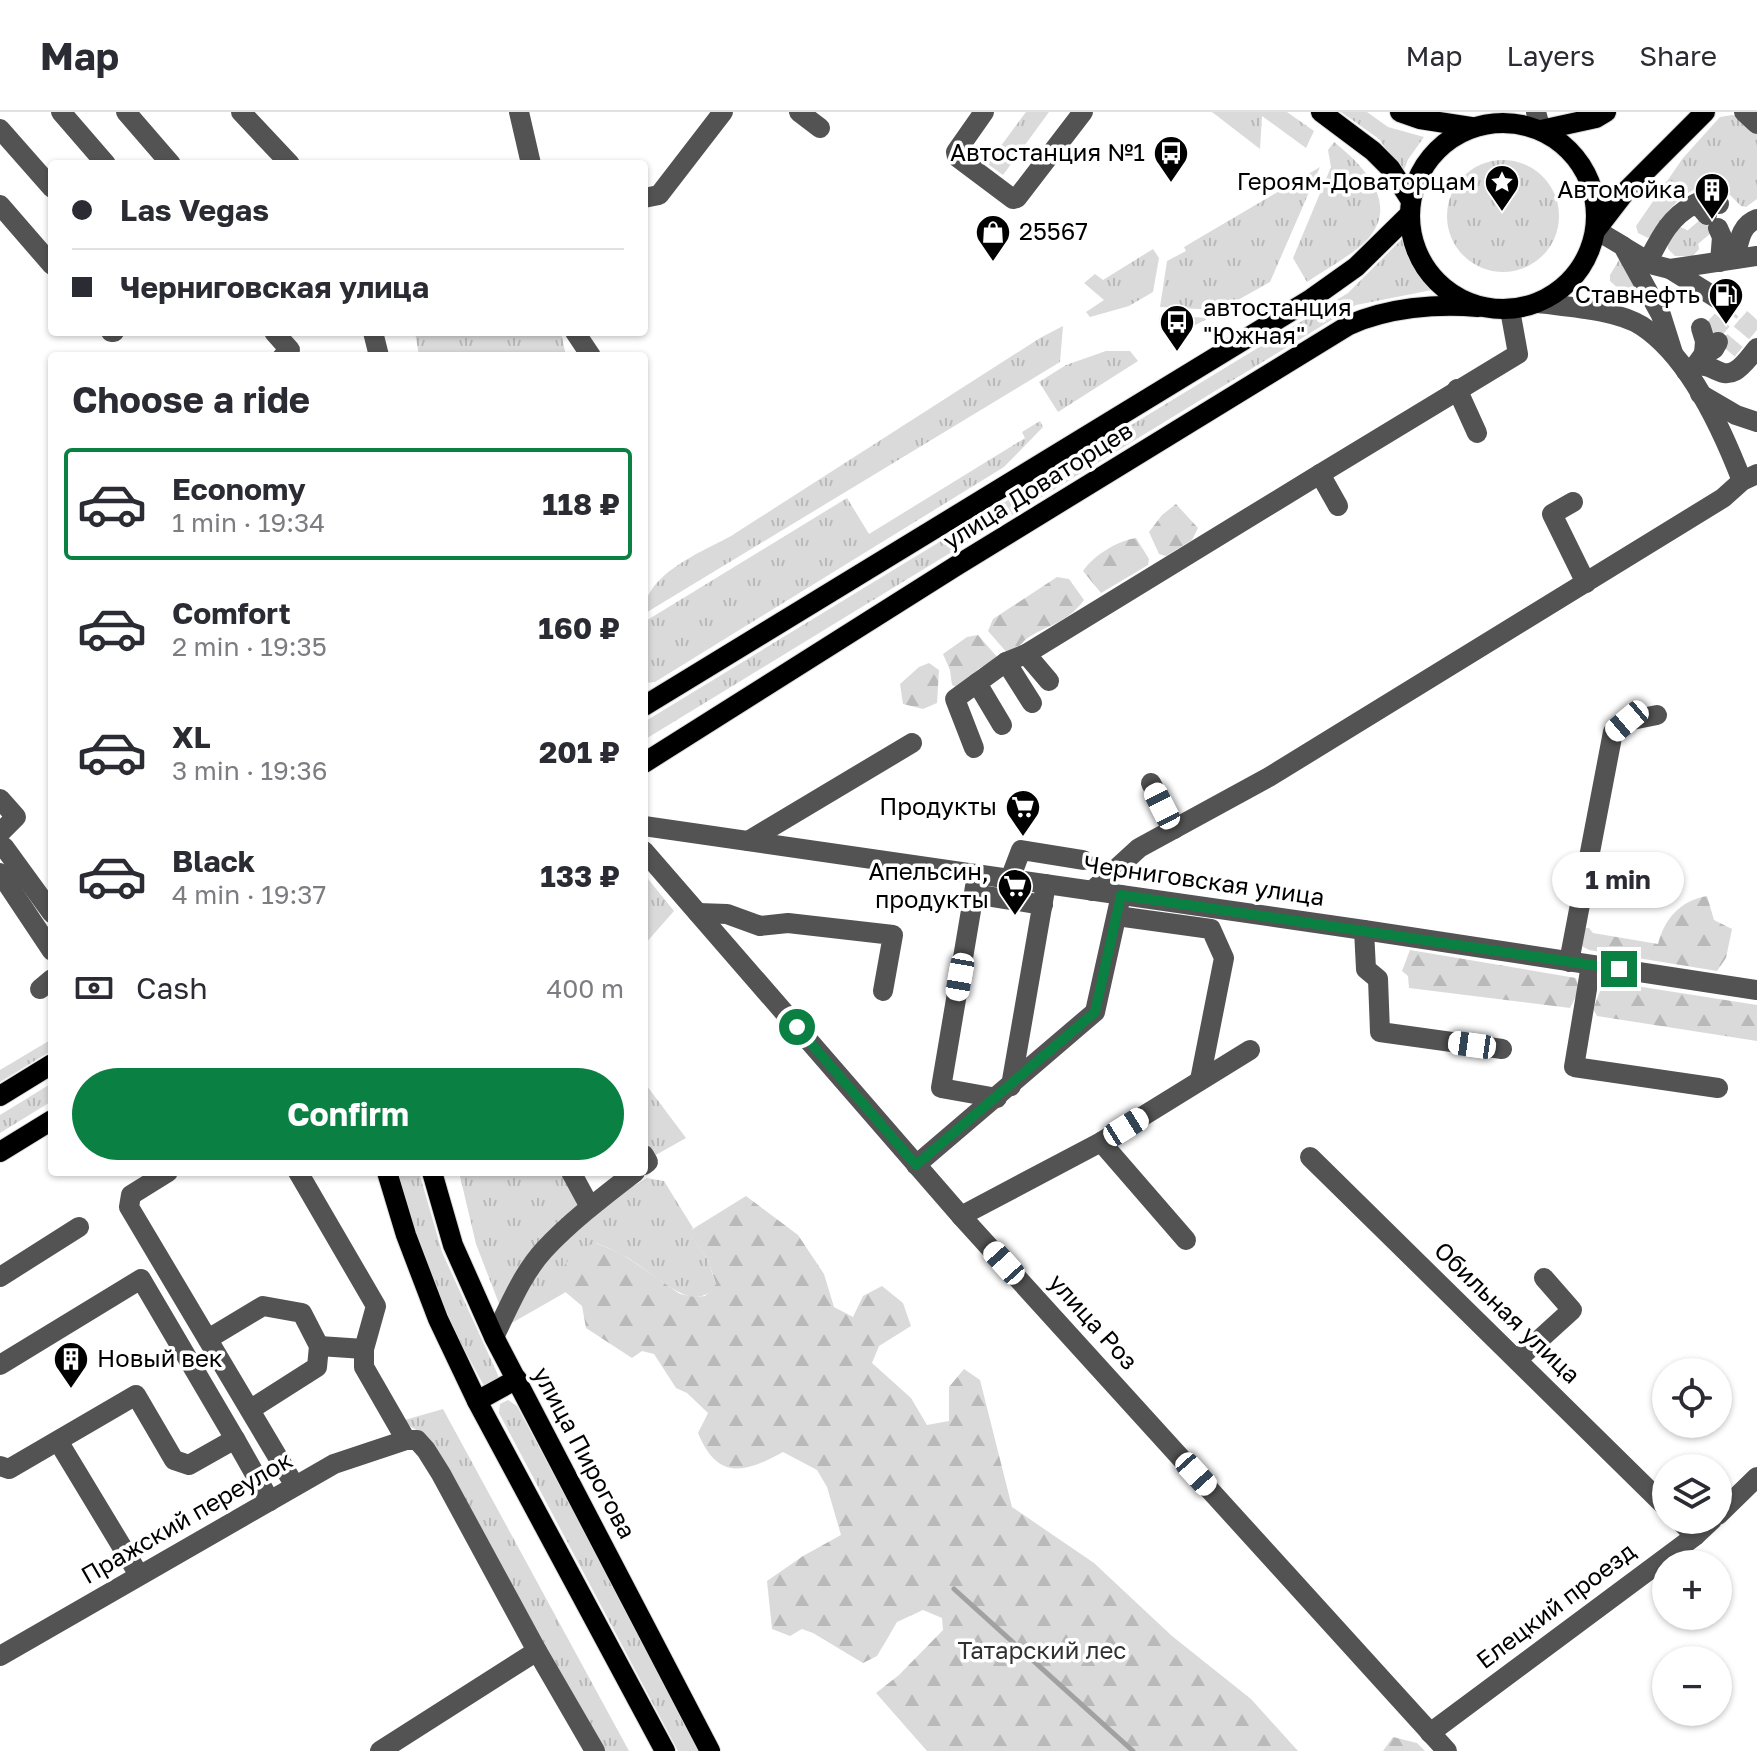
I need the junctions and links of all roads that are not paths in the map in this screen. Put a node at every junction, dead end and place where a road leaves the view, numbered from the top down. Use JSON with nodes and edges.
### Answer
{"nodes":[{"id":1,"x":61,"y":112,"type":"edge"},
{"id":2,"x":126,"y":112,"type":"edge"},
{"id":3,"x":241,"y":112,"type":"edge"},
{"id":4,"x":519,"y":112,"type":"edge"},
{"id":5,"x":723,"y":112,"type":"edge"},
{"id":6,"x":799,"y":112,"type":"edge"},
{"id":7,"x":984,"y":112,"type":"edge"},
{"id":8,"x":1083,"y":112,"type":"edge"},
{"id":9,"x":1321,"y":112,"type":"edge"},
{"id":10,"x":1400,"y":112,"type":"edge"},
{"id":11,"x":1606,"y":112,"type":"edge"},
{"id":12,"x":1705,"y":112,"type":"edge"},
{"id":13,"x":1744,"y":112,"type":"edge"},
{"id":14,"x":1466,"y":120,"type":"edge"},
{"id":15,"x":1539,"y":121,"type":"edge"},
{"id":16,"x":1757,"y":124,"type":"edge"},
{"id":17,"x":820,"y":128,"type":"dead end"},
{"id":18,"x":0,"y":129,"type":"edge"},
{"id":19,"x":103,"y":160,"type":"edge"},
{"id":20,"x":168,"y":160,"type":"edge"},
{"id":21,"x":286,"y":160,"type":"edge"},
{"id":22,"x":530,"y":160,"type":"edge"},
{"id":23,"x":48,"y":183,"type":"edge"},
{"id":24,"x":648,"y":197,"type":"edge"},
{"id":25,"x":0,"y":205,"type":"edge"},
{"id":26,"x":1410,"y":207,"type":"junction"},
{"id":27,"x":1720,"y":227,"type":"edge"},
{"id":28,"x":1596,"y":230,"type":"junction"},
{"id":29,"x":1623,"y":246,"type":"junction"},
{"id":30,"x":1757,"y":256,"type":"edge"},
{"id":31,"x":48,"y":260,"type":"edge"},
{"id":32,"x":1648,"y":261,"type":"junction"},
{"id":33,"x":1670,"y":269,"type":"junction"},
{"id":34,"x":1718,"y":299,"type":"tunnel mouth"},
{"id":35,"x":1539,"y":303,"type":"junction"},
{"id":36,"x":1478,"y":307,"type":"junction"},
{"id":37,"x":1510,"y":310,"type":"junction"},
{"id":38,"x":278,"y":336,"type":"edge"},
{"id":39,"x":1707,"y":348,"type":"junction"},
{"id":40,"x":1757,"y":348,"type":"edge"},
{"id":41,"x":288,"y":352,"type":"edge"},
{"id":42,"x":1673,"y":353,"type":"junction"},
{"id":43,"x":1457,"y":389,"type":"junction"},
{"id":44,"x":1700,"y":394,"type":"junction"},
{"id":45,"x":1757,"y":422,"type":"edge"},
{"id":46,"x":1477,"y":433,"type":"dead end"},
{"id":47,"x":1320,"y":474,"type":"junction"},
{"id":48,"x":1750,"y":478,"type":"edge"},
{"id":49,"x":1573,"y":502,"type":"dead end"},
{"id":50,"x":1338,"y":506,"type":"dead end"},
{"id":51,"x":1586,"y":583,"type":"junction"},
{"id":52,"x":1026,"y":654,"type":"junction"},
{"id":53,"x":1006,"y":662,"type":"junction"},
{"id":54,"x":1049,"y":681,"type":"dead end"},
{"id":55,"x":977,"y":683,"type":"junction"},
{"id":56,"x":1032,"y":703,"type":"dead end"},
{"id":57,"x":648,"y":704,"type":"edge"},
{"id":58,"x":1657,"y":715,"type":"dead end"},
{"id":59,"x":1002,"y":725,"type":"dead end"},
{"id":60,"x":912,"y":743,"type":"dead end"},
{"id":61,"x":974,"y":748,"type":"dead end"},
{"id":62,"x":648,"y":760,"type":"edge"},
{"id":63,"x":1151,"y":783,"type":"dead end"},
{"id":64,"x":0,"y":799,"type":"edge"},
{"id":65,"x":648,"y":827,"type":"edge"},
{"id":66,"x":1174,"y":829,"type":"junction"},
{"id":67,"x":0,"y":833,"type":"edge"},
{"id":68,"x":748,"y":841,"type":"junction"},
{"id":69,"x":0,"y":846,"type":"edge"},
{"id":70,"x":648,"y":856,"type":"edge"},
{"id":71,"x":1083,"y":860,"type":"dead end"},
{"id":72,"x":0,"y":873,"type":"edge"},
{"id":73,"x":1010,"y":879,"type":"junction"},
{"id":74,"x":976,"y":884,"type":"junction"},
{"id":75,"x":1046,"y":884,"type":"junction"},
{"id":76,"x":1092,"y":891,"type":"junction"},
{"id":77,"x":1043,"y":905,"type":"junction"},
{"id":78,"x":1119,"y":905,"type":"junction"},
{"id":79,"x":48,"y":908,"type":"edge"},
{"id":80,"x":698,"y":913,"type":"junction"},
{"id":81,"x":1364,"y":930,"type":"junction"},
{"id":82,"x":48,"y":945,"type":"edge"},
{"id":83,"x":1569,"y":962,"type":"junction"},
{"id":84,"x":1591,"y":965,"type":"junction"},
{"id":85,"x":1757,"y":990,"type":"edge"},
{"id":86,"x":883,"y":991,"type":"dead end"},
{"id":87,"x":1502,"y":1049,"type":"dead end"},
{"id":88,"x":1250,"y":1050,"type":"dead end"},
{"id":89,"x":48,"y":1066,"type":"edge"},
{"id":90,"x":1200,"y":1080,"type":"junction"},
{"id":91,"x":1718,"y":1088,"type":"dead end"},
{"id":92,"x":1004,"y":1092,"type":"junction"},
{"id":93,"x":0,"y":1096,"type":"edge"},
{"id":94,"x":48,"y":1122,"type":"edge"},
{"id":95,"x":1101,"y":1142,"type":"junction"},
{"id":96,"x":0,"y":1152,"type":"edge"},
{"id":97,"x":1310,"y":1157,"type":"dead end"},
{"id":98,"x":916,"y":1165,"type":"junction"},
{"id":99,"x":162,"y":1176,"type":"edge"},
{"id":100,"x":300,"y":1176,"type":"edge"},
{"id":101,"x":388,"y":1176,"type":"edge"},
{"id":102,"x":433,"y":1176,"type":"edge"},
{"id":103,"x":573,"y":1176,"type":"edge"},
{"id":104,"x":630,"y":1176,"type":"edge"},
{"id":105,"x":590,"y":1207,"type":"junction"},
{"id":106,"x":961,"y":1216,"type":"junction"},
{"id":107,"x":79,"y":1227,"type":"dead end"},
{"id":108,"x":1186,"y":1240,"type":"dead end"},
{"id":109,"x":0,"y":1277,"type":"edge"},
{"id":110,"x":1544,"y":1278,"type":"dead end"},
{"id":111,"x":494,"y":1337,"type":"junction"},
{"id":112,"x":208,"y":1339,"type":"junction"},
{"id":113,"x":319,"y":1346,"type":"junction"},
{"id":114,"x":364,"y":1349,"type":"junction"},
{"id":115,"x":1518,"y":1359,"type":"junction"},
{"id":116,"x":0,"y":1365,"type":"edge"},
{"id":117,"x":517,"y":1379,"type":"junction"},
{"id":118,"x":477,"y":1401,"type":"junction"},
{"id":119,"x":251,"y":1409,"type":"junction"},
{"id":120,"x":235,"y":1439,"type":"junction"},
{"id":121,"x":406,"y":1440,"type":"junction"},
{"id":122,"x":58,"y":1441,"type":"junction"},
{"id":123,"x":0,"y":1466,"type":"edge"},
{"id":124,"x":1757,"y":1477,"type":"edge"},
{"id":125,"x":295,"y":1486,"type":"junction"},
{"id":126,"x":1652,"y":1493,"type":"edge"},
{"id":127,"x":270,"y":1501,"type":"junction"},
{"id":128,"x":1732,"y":1501,"type":"edge"},
{"id":129,"x":1695,"y":1536,"type":"edge"},
{"id":130,"x":139,"y":1575,"type":"junction"},
{"id":131,"x":537,"y":1651,"type":"junction"},
{"id":132,"x":0,"y":1656,"type":"edge"},
{"id":133,"x":1430,"y":1733,"type":"junction"},
{"id":134,"x":406,"y":1744,"type":"edge"},
{"id":135,"x":380,"y":1751,"type":"edge"},
{"id":136,"x":595,"y":1751,"type":"edge"},
{"id":137,"x":665,"y":1751,"type":"edge"},
{"id":138,"x":710,"y":1751,"type":"edge"},
{"id":139,"x":1447,"y":1751,"type":"edge"}],
"edges":[{"from":1,"to":19,"type":"street"},
{"from":2,"to":20,"type":"street"},
{"from":3,"to":21,"type":"street"},
{"from":4,"to":22,"type":"street"},
{"from":5,"to":24,"type":"street"},
{"from":6,"to":17,"type":"street"},
{"from":7,"to":8,"type":"street"},
{"from":9,"to":26,"type":"main road"},
{"from":10,"to":14,"type":"main road"},
{"from":11,"to":15,"type":"main road"},
{"from":12,"to":28,"type":"main road"},
{"from":13,"to":16,"type":"street"},
{"from":14,"to":15,"type":"main road"},
{"from":14,"to":26,"type":"main road"},
{"from":15,"to":28,"type":"main road"},
{"from":18,"to":23,"type":"street"},
{"from":25,"to":31,"type":"street"},
{"from":26,"to":36,"type":"main road"},
{"from":26,"to":57,"type":"main road","name":"улица Доваторцев"},
{"from":27,"to":30,"type":"street"},
{"from":27,"to":32,"type":"street"},
{"from":27,"to":33,"type":"street"},
{"from":28,"to":29,"type":"street"},
{"from":28,"to":35,"type":"main road"},
{"from":29,"to":32,"type":"street"},
{"from":29,"to":42,"type":"street"},
{"from":32,"to":33,"type":"street"},
{"from":33,"to":34,"type":"street"},
{"from":35,"to":37,"type":"main road"},
{"from":35,"to":42,"type":"street"},
{"from":36,"to":37,"type":"main road"},
{"from":36,"to":62,"type":"main road","name":"улица Доваторцев"},
{"from":37,"to":43,"type":"street"},
{"from":38,"to":41,"type":"street"},
{"from":39,"to":40,"type":"street"},
{"from":39,"to":42,"type":"street"},
{"from":39,"to":44,"type":"street"},
{"from":43,"to":46,"type":"street"},
{"from":43,"to":47,"type":"street"},
{"from":44,"to":45,"type":"street"},
{"from":44,"to":48,"type":"street"},
{"from":47,"to":50,"type":"street"},
{"from":47,"to":52,"type":"street"},
{"from":48,"to":51,"type":"street"},
{"from":49,"to":51,"type":"street"},
{"from":51,"to":66,"type":"street"},
{"from":52,"to":53,"type":"street"},
{"from":52,"to":54,"type":"street"},
{"from":53,"to":55,"type":"street"},
{"from":53,"to":56,"type":"street"},
{"from":55,"to":59,"type":"street"},
{"from":55,"to":61,"type":"street"},
{"from":58,"to":83,"type":"street"},
{"from":60,"to":68,"type":"street"},
{"from":63,"to":66,"type":"street"},
{"from":64,"to":67,"type":"street"},
{"from":65,"to":68,"type":"street","name":"Черниговская улица"},
{"from":66,"to":76,"type":"street"},
{"from":68,"to":74,"type":"street","name":"Черниговская улица"},
{"from":69,"to":79,"type":"street"},
{"from":70,"to":80,"type":"street","name":"улица Роз"},
{"from":71,"to":73,"type":"street"},
{"from":72,"to":82,"type":"street"},
{"from":73,"to":74,"type":"street","name":"Черниговская улица"},
{"from":73,"to":75,"type":"street","name":"Черниговская улица"},
{"from":74,"to":77,"type":"street"},
{"from":74,"to":92,"type":"street"},
{"from":75,"to":76,"type":"street","name":"Черниговская улица"},
{"from":75,"to":77,"type":"street"},
{"from":76,"to":78,"type":"street","name":"Черниговская улица"},
{"from":77,"to":92,"type":"street"},
{"from":78,"to":81,"type":"street","name":"Черниговская улица"},
{"from":78,"to":90,"type":"street"},
{"from":78,"to":92,"type":"street"},
{"from":80,"to":86,"type":"street"},
{"from":80,"to":98,"type":"street","name":"улица Роз"},
{"from":81,"to":83,"type":"street","name":"Черниговская улица"},
{"from":81,"to":87,"type":"street"},
{"from":83,"to":84,"type":"street","name":"Черниговская улица"},
{"from":84,"to":85,"type":"street","name":"Черниговская улица"},
{"from":84,"to":91,"type":"street"},
{"from":88,"to":90,"type":"street"},
{"from":89,"to":93,"type":"main road"},
{"from":90,"to":95,"type":"street"},
{"from":92,"to":98,"type":"street"},
{"from":94,"to":96,"type":"main road"},
{"from":95,"to":106,"type":"street"},
{"from":95,"to":108,"type":"street"},
{"from":97,"to":115,"type":"street","name":"Обильная улица"},
{"from":98,"to":106,"type":"street","name":"улица Роз"},
{"from":99,"to":112,"type":"street"},
{"from":100,"to":114,"type":"street"},
{"from":101,"to":118,"type":"main road"},
{"from":102,"to":111,"type":"main road","name":"улица Пирогова"},
{"from":103,"to":105,"type":"street"},
{"from":104,"to":105,"type":"street"},
{"from":105,"to":111,"type":"street"},
{"from":106,"to":133,"type":"street","name":"улица Роз"},
{"from":107,"to":109,"type":"street"},
{"from":110,"to":115,"type":"street"},
{"from":111,"to":117,"type":"main road","name":"улица Пирогова"},
{"from":112,"to":113,"type":"street"},
{"from":112,"to":119,"type":"street"},
{"from":113,"to":114,"type":"street"},
{"from":113,"to":119,"type":"street"},
{"from":114,"to":121,"type":"street"},
{"from":115,"to":126,"type":"street","name":"Обильная улица"},
{"from":116,"to":120,"type":"street"},
{"from":117,"to":118,"type":"main road"},
{"from":117,"to":138,"type":"main road","name":"улица Пирогова"},
{"from":118,"to":137,"type":"main road"},
{"from":119,"to":125,"type":"street"},
{"from":120,"to":122,"type":"street"},
{"from":120,"to":127,"type":"street"},
{"from":121,"to":125,"type":"street","name":"Пражский переулок"},
{"from":121,"to":131,"type":"street"},
{"from":122,"to":123,"type":"street"},
{"from":122,"to":130,"type":"street"},
{"from":124,"to":128,"type":"street"},
{"from":125,"to":127,"type":"street","name":"Пражский переулок"},
{"from":127,"to":130,"type":"street","name":"Пражский переулок"},
{"from":129,"to":133,"type":"street","name":"Елецкий проезд"},
{"from":130,"to":132,"type":"street","name":"Пражский переулок"},
{"from":131,"to":134,"type":"street"},
{"from":131,"to":136,"type":"street"},
{"from":133,"to":139,"type":"street","name":"улица Роз"},
{"from":134,"to":135,"type":"street"}]}
